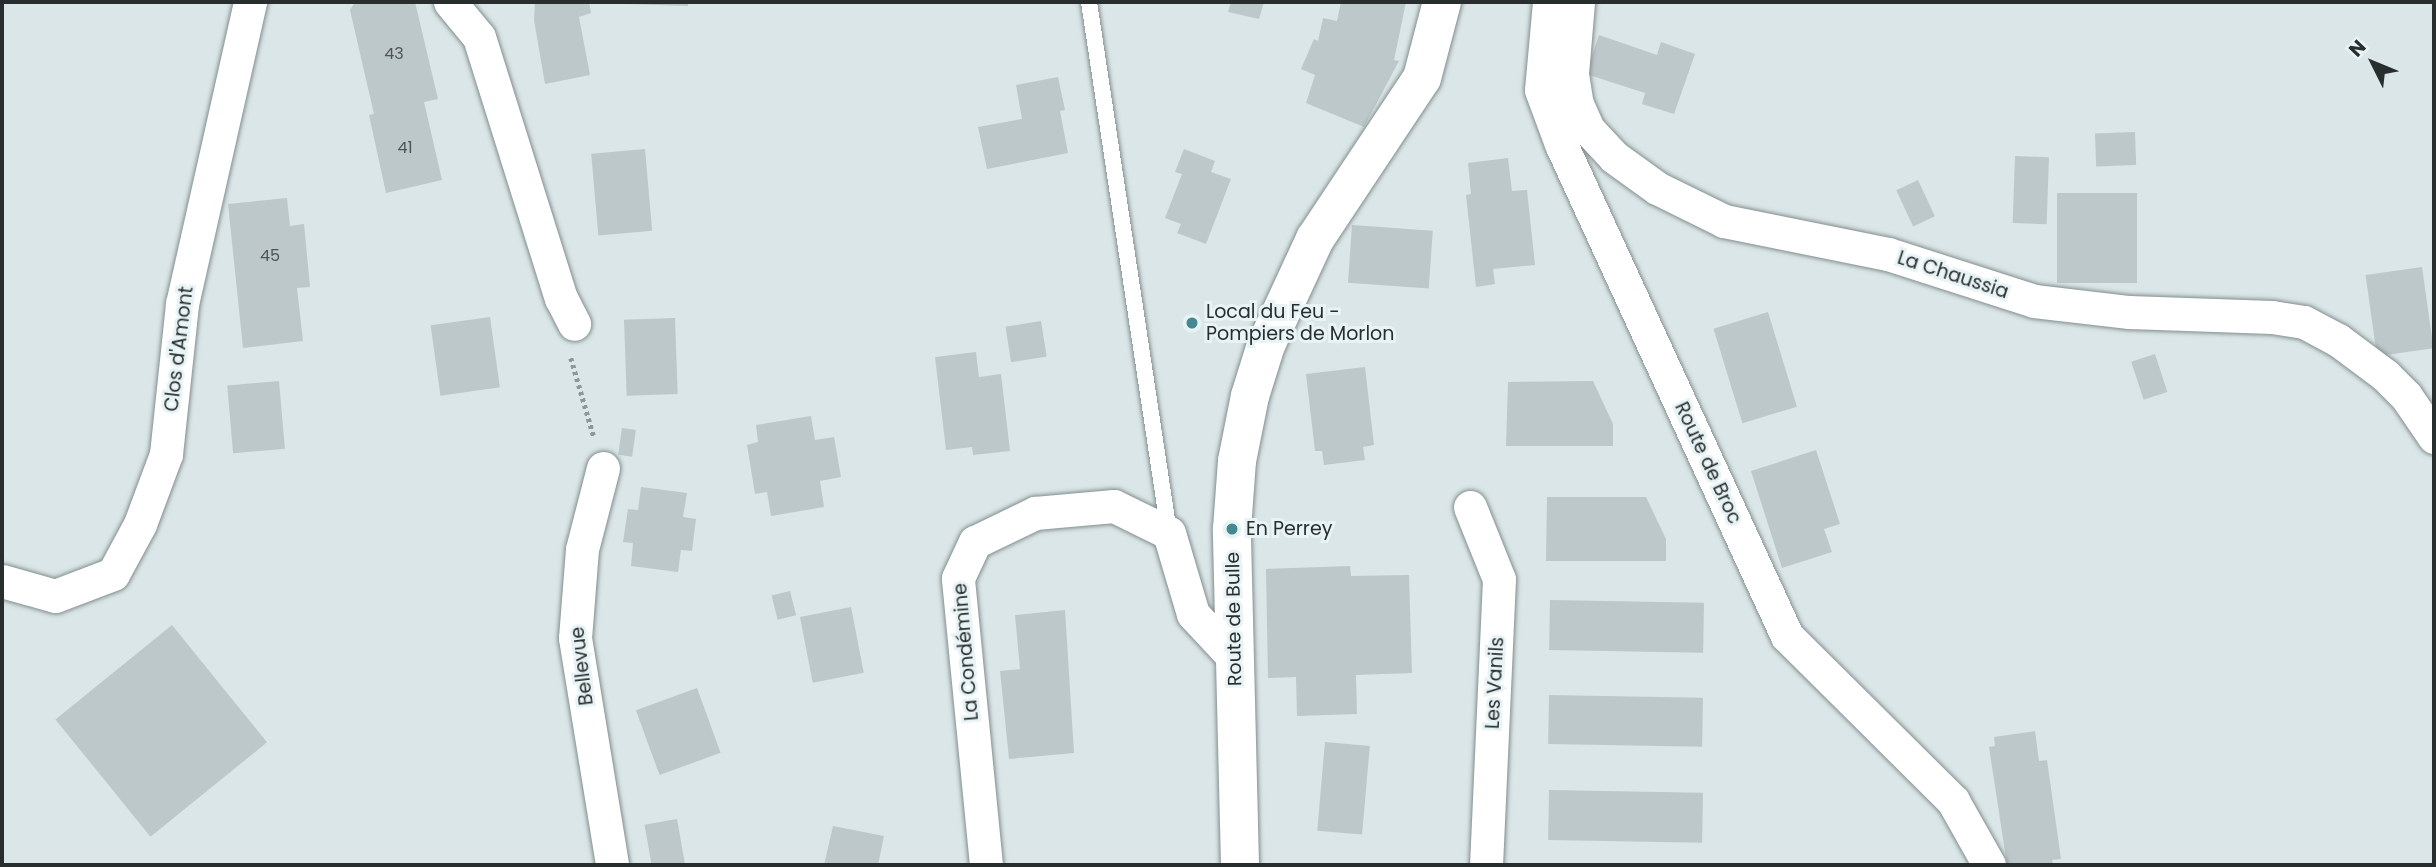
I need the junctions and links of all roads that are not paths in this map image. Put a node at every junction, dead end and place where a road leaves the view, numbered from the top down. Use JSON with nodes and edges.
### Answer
{"nodes":[{"id":1,"x":250,"y":2,"type":"edge"},
{"id":2,"x":450,"y":2,"type":"edge"},
{"id":3,"x":1089,"y":2,"type":"edge"},
{"id":4,"x":1442,"y":2,"type":"edge"},
{"id":5,"x":1549,"y":2,"type":"edge"},
{"id":6,"x":1578,"y":2,"type":"edge"},
{"id":7,"x":574,"y":324,"type":"road end"},
{"id":8,"x":2434,"y":437,"type":"edge"},
{"id":9,"x":603,"y":468,"type":"road end"},
{"id":10,"x":1470,"y":507,"type":"dead end"},
{"id":11,"x":1169,"y":533,"type":"junction"},
{"id":12,"x":2,"y":581,"type":"edge"},
{"id":13,"x":1235,"y":659,"type":"junction"},
{"id":14,"x":612,"y":865,"type":"edge"},
{"id":15,"x":986,"y":865,"type":"edge"},
{"id":16,"x":1240,"y":865,"type":"edge"},
{"id":17,"x":1486,"y":865,"type":"edge"},
{"id":18,"x":1989,"y":865,"type":"edge"}],
"edges":[{"from":1,"to":12,"type":"street","name":"Clos d'Amont"},
{"from":2,"to":7,"type":"street"},
{"from":3,"to":11,"type":"lane"},
{"from":4,"to":13,"type":"street","name":"Route de Bulle"},
{"from":5,"to":18,"type":"street","name":"Route de Broc"},
{"from":6,"to":8,"type":"street","name":"La Chaussia"},
{"from":9,"to":14,"type":"street","name":"Bellevue"},
{"from":10,"to":17,"type":"street","name":"Les Vanils"},
{"from":11,"to":13,"type":"street"},
{"from":11,"to":15,"type":"street","name":"La Condémine"},
{"from":13,"to":16,"type":"street","name":"Route de Bulle"}]}
